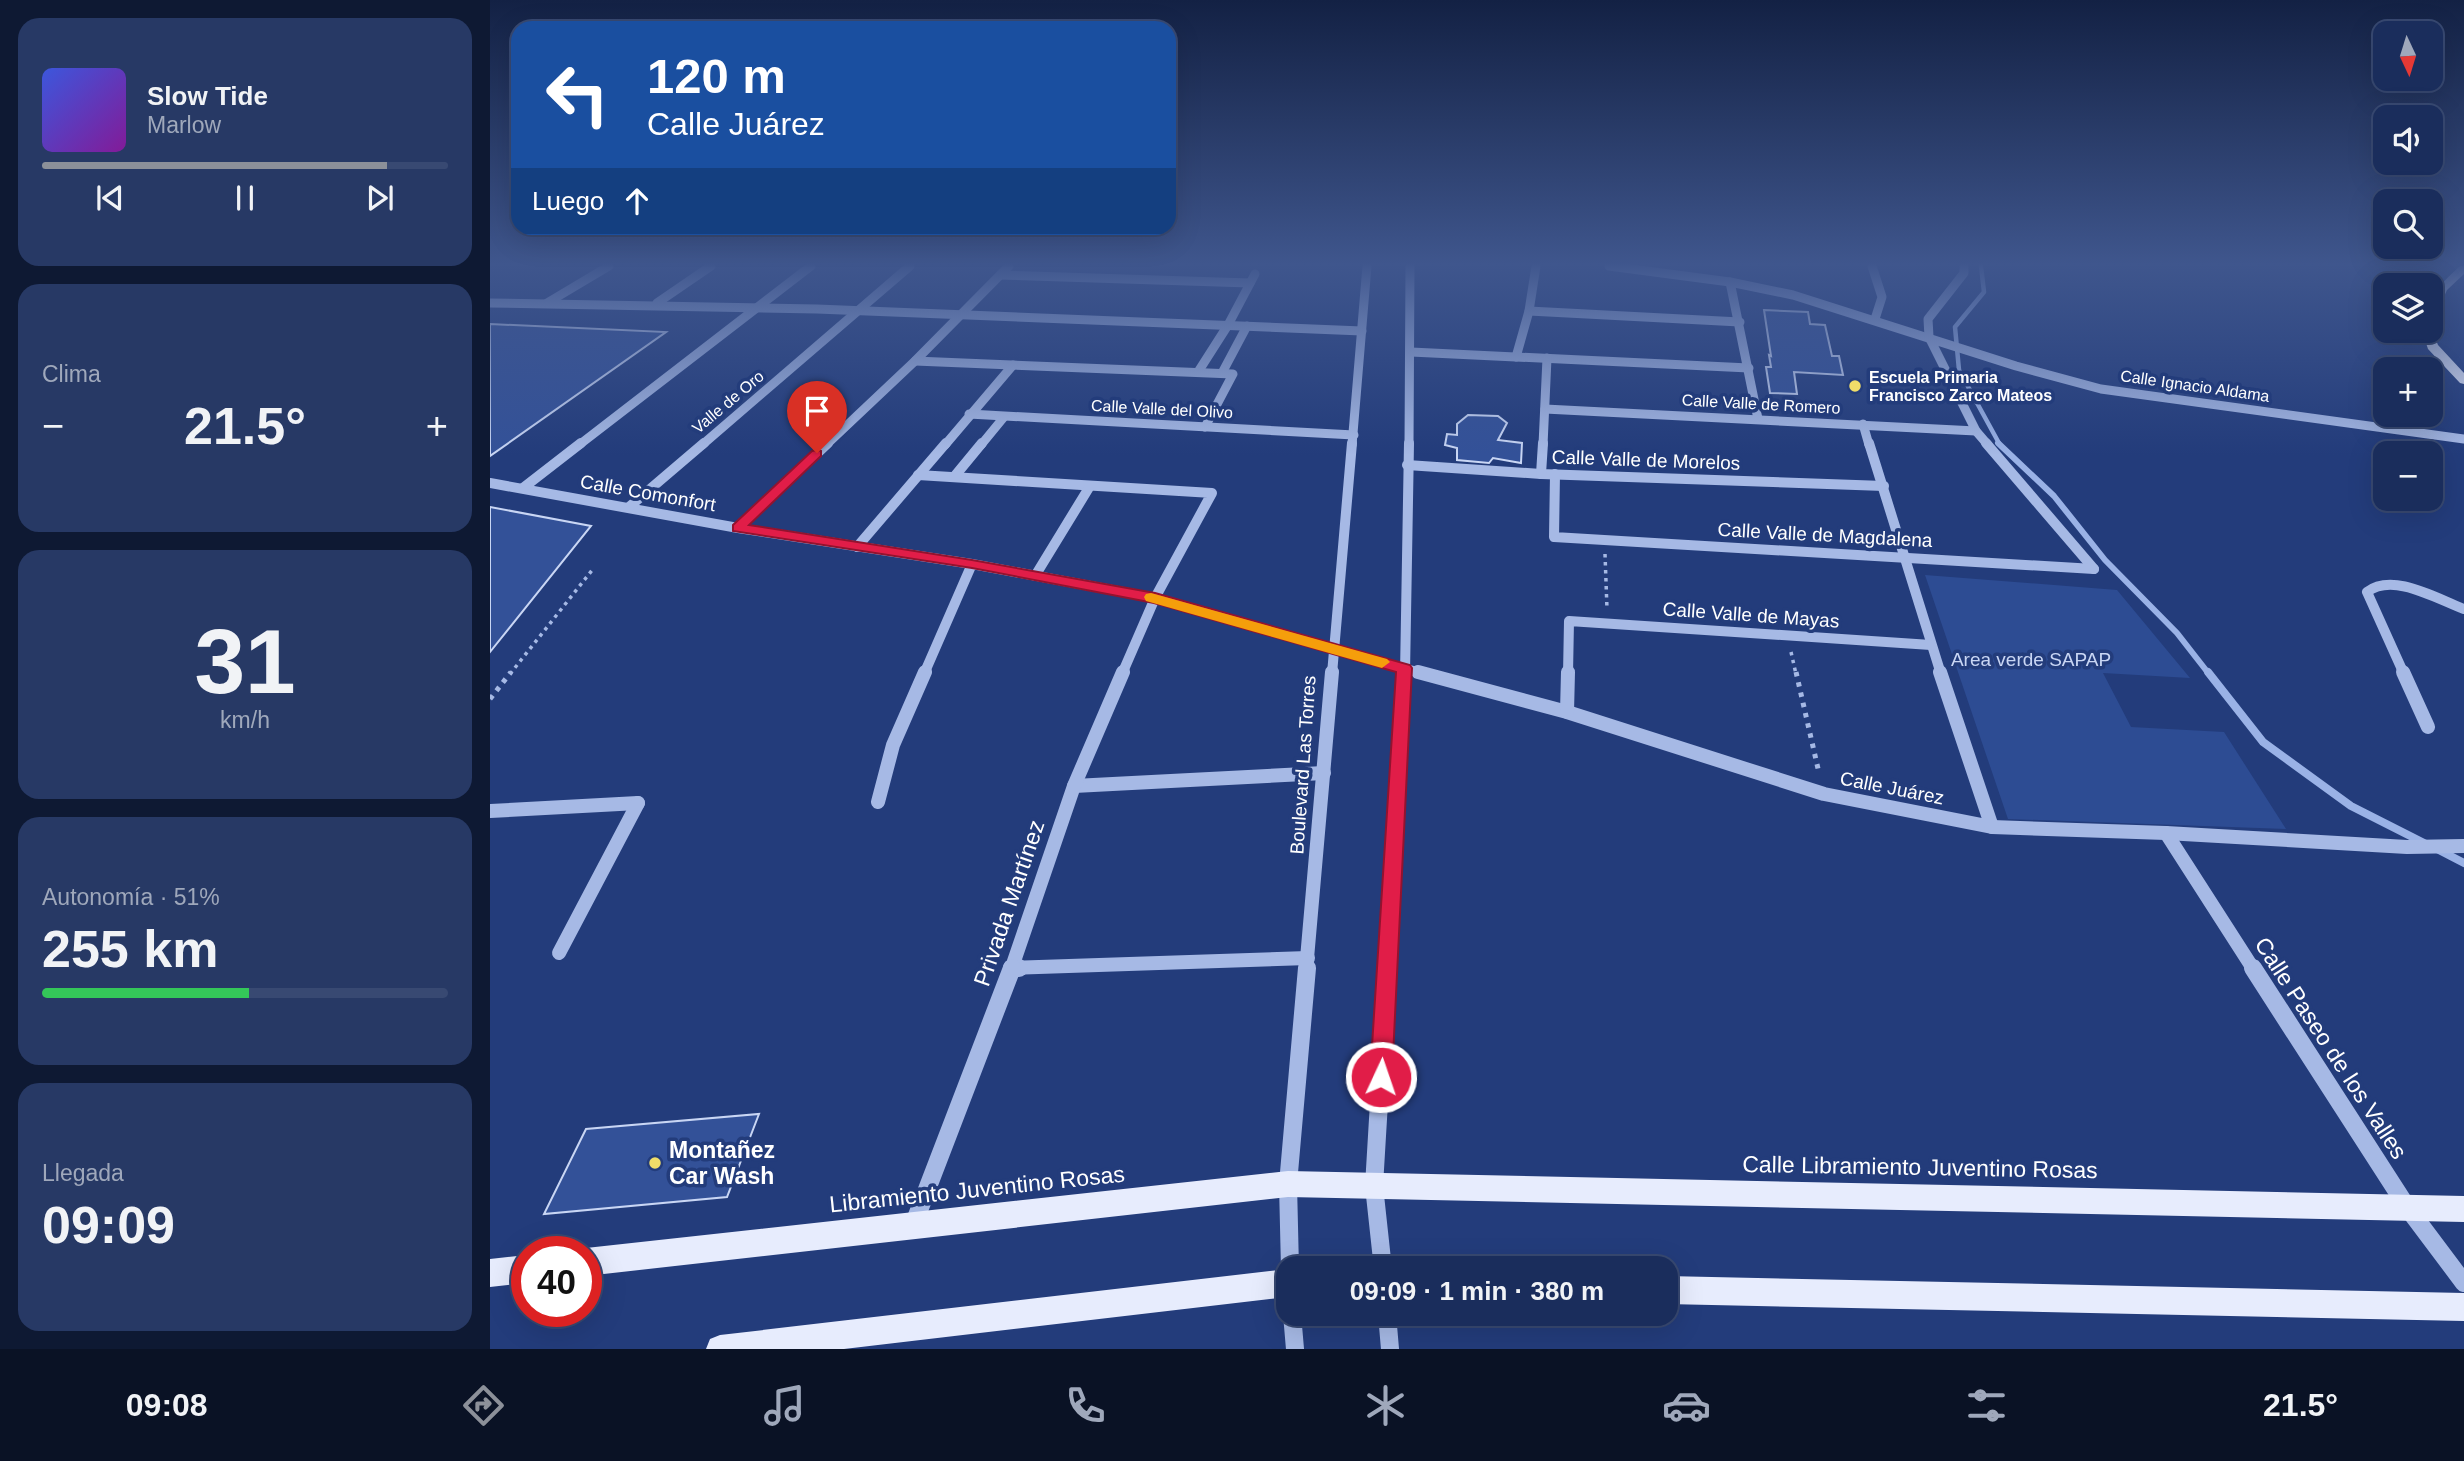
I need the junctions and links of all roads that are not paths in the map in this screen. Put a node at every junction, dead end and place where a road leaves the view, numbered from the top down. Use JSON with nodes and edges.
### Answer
{"nodes":[{"id":1,"x":731,"y":329,"type":"edge"},
{"id":2,"x":839,"y":329,"type":"edge"},
{"id":3,"x":946,"y":329,"type":"edge"},
{"id":4,"x":1225,"y":329,"type":"edge"},
{"id":5,"x":1245,"y":329,"type":"edge"},
{"id":6,"x":1315,"y":329,"type":"edge"},
{"id":7,"x":1411,"y":329,"type":"edge"},
{"id":8,"x":1524,"y":329,"type":"edge"},
{"id":9,"x":1741,"y":329,"type":"edge"},
{"id":10,"x":1905,"y":329,"type":"edge"},
{"id":11,"x":1929,"y":329,"type":"edge"},
{"id":12,"x":1362,"y":331,"type":"joint"},
{"id":13,"x":1929,"y":337,"type":"junction"},
{"id":14,"x":2431,"y":343,"type":"edge"},
{"id":15,"x":1968,"y":349,"type":"joint"},
{"id":16,"x":1411,"y":352,"type":"junction"},
{"id":17,"x":1516,"y":357,"type":"junction"},
{"id":18,"x":1547,"y":358,"type":"junction"},
{"id":19,"x":915,"y":361,"type":"junction"},
{"id":20,"x":1013,"y":365,"type":"junction"},
{"id":21,"x":1749,"y":368,"type":"junction"},
{"id":22,"x":1198,"y":372,"type":"junction"},
{"id":23,"x":1222,"y":373,"type":"junction"},
{"id":24,"x":2464,"y":380,"type":"edge"},
{"id":25,"x":1545,"y":409,"type":"junction"},
{"id":26,"x":969,"y":414,"type":"junction"},
{"id":27,"x":1004,"y":417,"type":"junction"},
{"id":28,"x":1758,"y":419,"type":"junction"},
{"id":29,"x":1863,"y":424,"type":"junction"},
{"id":30,"x":1205,"y":427,"type":"junction"},
{"id":31,"x":1976,"y":431,"type":"junction"},
{"id":32,"x":1354,"y":435,"type":"junction"},
{"id":33,"x":2464,"y":439,"type":"edge"},
{"id":34,"x":1407,"y":465,"type":"junction"},
{"id":35,"x":1541,"y":474,"type":"junction"},
{"id":36,"x":1555,"y":474,"type":"junction"},
{"id":37,"x":918,"y":475,"type":"junction"},
{"id":38,"x":954,"y":478,"type":"junction"},
{"id":39,"x":490,"y":483,"type":"edge"},
{"id":40,"x":1090,"y":486,"type":"junction"},
{"id":41,"x":1884,"y":486,"type":"junction"},
{"id":42,"x":523,"y":488,"type":"junction"},
{"id":43,"x":1212,"y":493,"type":"joint"},
{"id":44,"x":629,"y":507,"type":"junction"},
{"id":45,"x":738,"y":528,"type":"junction"},
{"id":46,"x":857,"y":547,"type":"junction"},
{"id":47,"x":1905,"y":557,"type":"junction"},
{"id":48,"x":972,"y":564,"type":"junction"},
{"id":49,"x":1035,"y":576,"type":"junction"},
{"id":50,"x":1155,"y":598,"type":"junction"},
{"id":51,"x":2464,"y":610,"type":"edge"},
{"id":52,"x":1931,"y":645,"type":"junction"},
{"id":53,"x":1333,"y":650,"type":"junction"},
{"id":54,"x":1405,"y":668,"type":"junction"},
{"id":55,"x":1567,"y":712,"type":"junction"},
{"id":56,"x":2428,"y":727,"type":"dead end"},
{"id":57,"x":1324,"y":773,"type":"junction"},
{"id":58,"x":1074,"y":786,"type":"junction"},
{"id":59,"x":878,"y":802,"type":"dead end"},
{"id":60,"x":490,"y":811,"type":"edge"},
{"id":61,"x":1992,"y":827,"type":"junction"},
{"id":62,"x":2166,"y":833,"type":"junction"},
{"id":63,"x":2462,"y":846,"type":"edge"},
{"id":64,"x":2407,"y":847,"type":"joint"},
{"id":65,"x":559,"y":953,"type":"dead end"},
{"id":66,"x":1308,"y":958,"type":"junction"},
{"id":67,"x":1012,"y":968,"type":"junction"},
{"id":68,"x":1289,"y":1184,"type":"junction"},
{"id":69,"x":1374,"y":1186,"type":"junction"},
{"id":70,"x":2407,"y":1207,"type":"junction"},
{"id":71,"x":2464,"y":1209,"type":"edge"},
{"id":72,"x":913,"y":1226,"type":"junction"},
{"id":73,"x":1290,"y":1256,"type":"edge"},
{"id":74,"x":1382,"y":1256,"type":"edge"},
{"id":75,"x":602,"y":1260,"type":"edge"},
{"id":76,"x":511,"y":1271,"type":"edge"},
{"id":77,"x":490,"y":1273,"type":"edge"},
{"id":78,"x":2464,"y":1283,"type":"edge"},
{"id":79,"x":1276,"y":1284,"type":"edge"},
{"id":80,"x":1678,"y":1290,"type":"edge"},
{"id":81,"x":2464,"y":1307,"type":"edge"},
{"id":82,"x":1294,"y":1326,"type":"edge"},
{"id":83,"x":1388,"y":1326,"type":"edge"},
{"id":84,"x":720,"y":1349,"type":"edge"},
{"id":85,"x":1295,"y":1349,"type":"edge"},
{"id":86,"x":1390,"y":1349,"type":"edge"}],
"edges":[{"from":1,"to":42,"type":"street"},
{"from":2,"to":44,"type":"street","name":"Valle de Oro"},
{"from":3,"to":19,"type":"street"},
{"from":4,"to":22,"type":"street"},
{"from":5,"to":23,"type":"street"},
{"from":6,"to":12,"type":"street"},
{"from":7,"to":16,"type":"street"},
{"from":8,"to":17,"type":"street"},
{"from":9,"to":21,"type":"street"},
{"from":10,"to":13,"type":"street","name":"Calle Ignacio Aldama"},
{"from":11,"to":13,"type":"street"},
{"from":12,"to":32,"type":"street","name":"Boulevard Las Torres"},
{"from":13,"to":15,"type":"street","name":"Calle Ignacio Aldama"},
{"from":13,"to":31,"type":"street"},
{"from":14,"to":24,"type":"main road"},
{"from":15,"to":33,"type":"street","name":"Calle Ignacio Aldama"},
{"from":16,"to":17,"type":"street"},
{"from":16,"to":34,"type":"street"},
{"from":17,"to":18,"type":"street"},
{"from":18,"to":21,"type":"street"},
{"from":18,"to":25,"type":"street"},
{"from":19,"to":20,"type":"street"},
{"from":19,"to":45,"type":"street"},
{"from":20,"to":22,"type":"street"},
{"from":20,"to":26,"type":"street"},
{"from":21,"to":28,"type":"street"},
{"from":22,"to":23,"type":"street"},
{"from":23,"to":30,"type":"street"},
{"from":25,"to":28,"type":"street","name":"Calle Valle de Romero"},
{"from":25,"to":35,"type":"street"},
{"from":26,"to":27,"type":"street","name":"Calle Valle del Olivo"},
{"from":26,"to":37,"type":"street"},
{"from":27,"to":30,"type":"street","name":"Calle Valle del Olivo"},
{"from":27,"to":38,"type":"street"},
{"from":28,"to":29,"type":"street","name":"Calle Valle de Romero"},
{"from":29,"to":31,"type":"street","name":"Calle Valle de Romero"},
{"from":29,"to":41,"type":"street"},
{"from":30,"to":32,"type":"street","name":"Calle Valle del Olivo"},
{"from":31,"to":47,"type":"street","name":"Calle Valle de Magdalena"},
{"from":32,"to":53,"type":"street","name":"Boulevard Las Torres"},
{"from":34,"to":35,"type":"street","name":"Calle Valle de Morelos"},
{"from":34,"to":54,"type":"street"},
{"from":35,"to":36,"type":"street","name":"Calle Valle de Morelos"},
{"from":36,"to":41,"type":"street","name":"Calle Valle de Morelos"},
{"from":36,"to":47,"type":"street","name":"Calle Valle de Magdalena"},
{"from":37,"to":38,"type":"street"},
{"from":37,"to":46,"type":"street"},
{"from":38,"to":40,"type":"street"},
{"from":39,"to":42,"type":"street","name":"Calle Comonfort"},
{"from":40,"to":43,"type":"street"},
{"from":40,"to":49,"type":"street"},
{"from":41,"to":47,"type":"street"},
{"from":42,"to":44,"type":"street","name":"Calle Comonfort"},
{"from":43,"to":50,"type":"street","name":"Privada Martínez"},
{"from":44,"to":45,"type":"street","name":"Calle Comonfort"},
{"from":45,"to":46,"type":"street","name":"Calle Comonfort"},
{"from":46,"to":48,"type":"street","name":"Calle Comonfort"},
{"from":47,"to":52,"type":"street"},
{"from":48,"to":49,"type":"street","name":"Calle Comonfort"},
{"from":48,"to":59,"type":"street"},
{"from":49,"to":50,"type":"street","name":"Calle Comonfort"},
{"from":50,"to":53,"type":"street","name":"Calle Comonfort"},
{"from":50,"to":58,"type":"street","name":"Privada Martínez"},
{"from":51,"to":56,"type":"street"},
{"from":52,"to":55,"type":"street","name":"Calle Valle de Mayas"},
{"from":52,"to":61,"type":"street"},
{"from":53,"to":54,"type":"street","name":"Calle Juárez"},
{"from":53,"to":57,"type":"street","name":"Boulevard Las Torres"},
{"from":54,"to":55,"type":"street","name":"Calle Juárez"},
{"from":54,"to":69,"type":"street"},
{"from":55,"to":61,"type":"street","name":"Calle Juárez"},
{"from":57,"to":58,"type":"street"},
{"from":57,"to":66,"type":"street","name":"Boulevard Las Torres"},
{"from":58,"to":67,"type":"street","name":"Privada Martínez"},
{"from":60,"to":65,"type":"street"},
{"from":61,"to":62,"type":"street","name":"Calle Juárez"},
{"from":62,"to":64,"type":"street","name":"Calle Juárez"},
{"from":62,"to":70,"type":"street","name":"Calle Paseo de los Valles"},
{"from":63,"to":64,"type":"street","name":"Calle Juárez"},
{"from":66,"to":67,"type":"street"},
{"from":66,"to":68,"type":"street","name":"Boulevard Las Torres"},
{"from":67,"to":72,"type":"street","name":"Privada Martínez"},
{"from":68,"to":69,"type":"main road","name":"Libramiento Juventino Rosas"},
{"from":68,"to":72,"type":"main road","name":"Libramiento Juventino Rosas"},
{"from":68,"to":73,"type":"street","name":"Boulevard Las Torres"},
{"from":69,"to":70,"type":"main road","name":"Calle Libramiento Juventino Rosas"},
{"from":69,"to":74,"type":"street"},
{"from":70,"to":71,"type":"main road","name":"Calle Libramiento Juventino Rosas"},
{"from":70,"to":78,"type":"street","name":"Calle Paseo de los Valles"},
{"from":72,"to":75,"type":"main road","name":"Libramiento Juventino Rosas"},
{"from":76,"to":77,"type":"main road"},
{"from":79,"to":84,"type":"main road"},
{"from":80,"to":81,"type":"main road"},
{"from":82,"to":85,"type":"street"},
{"from":83,"to":86,"type":"street"}]}
